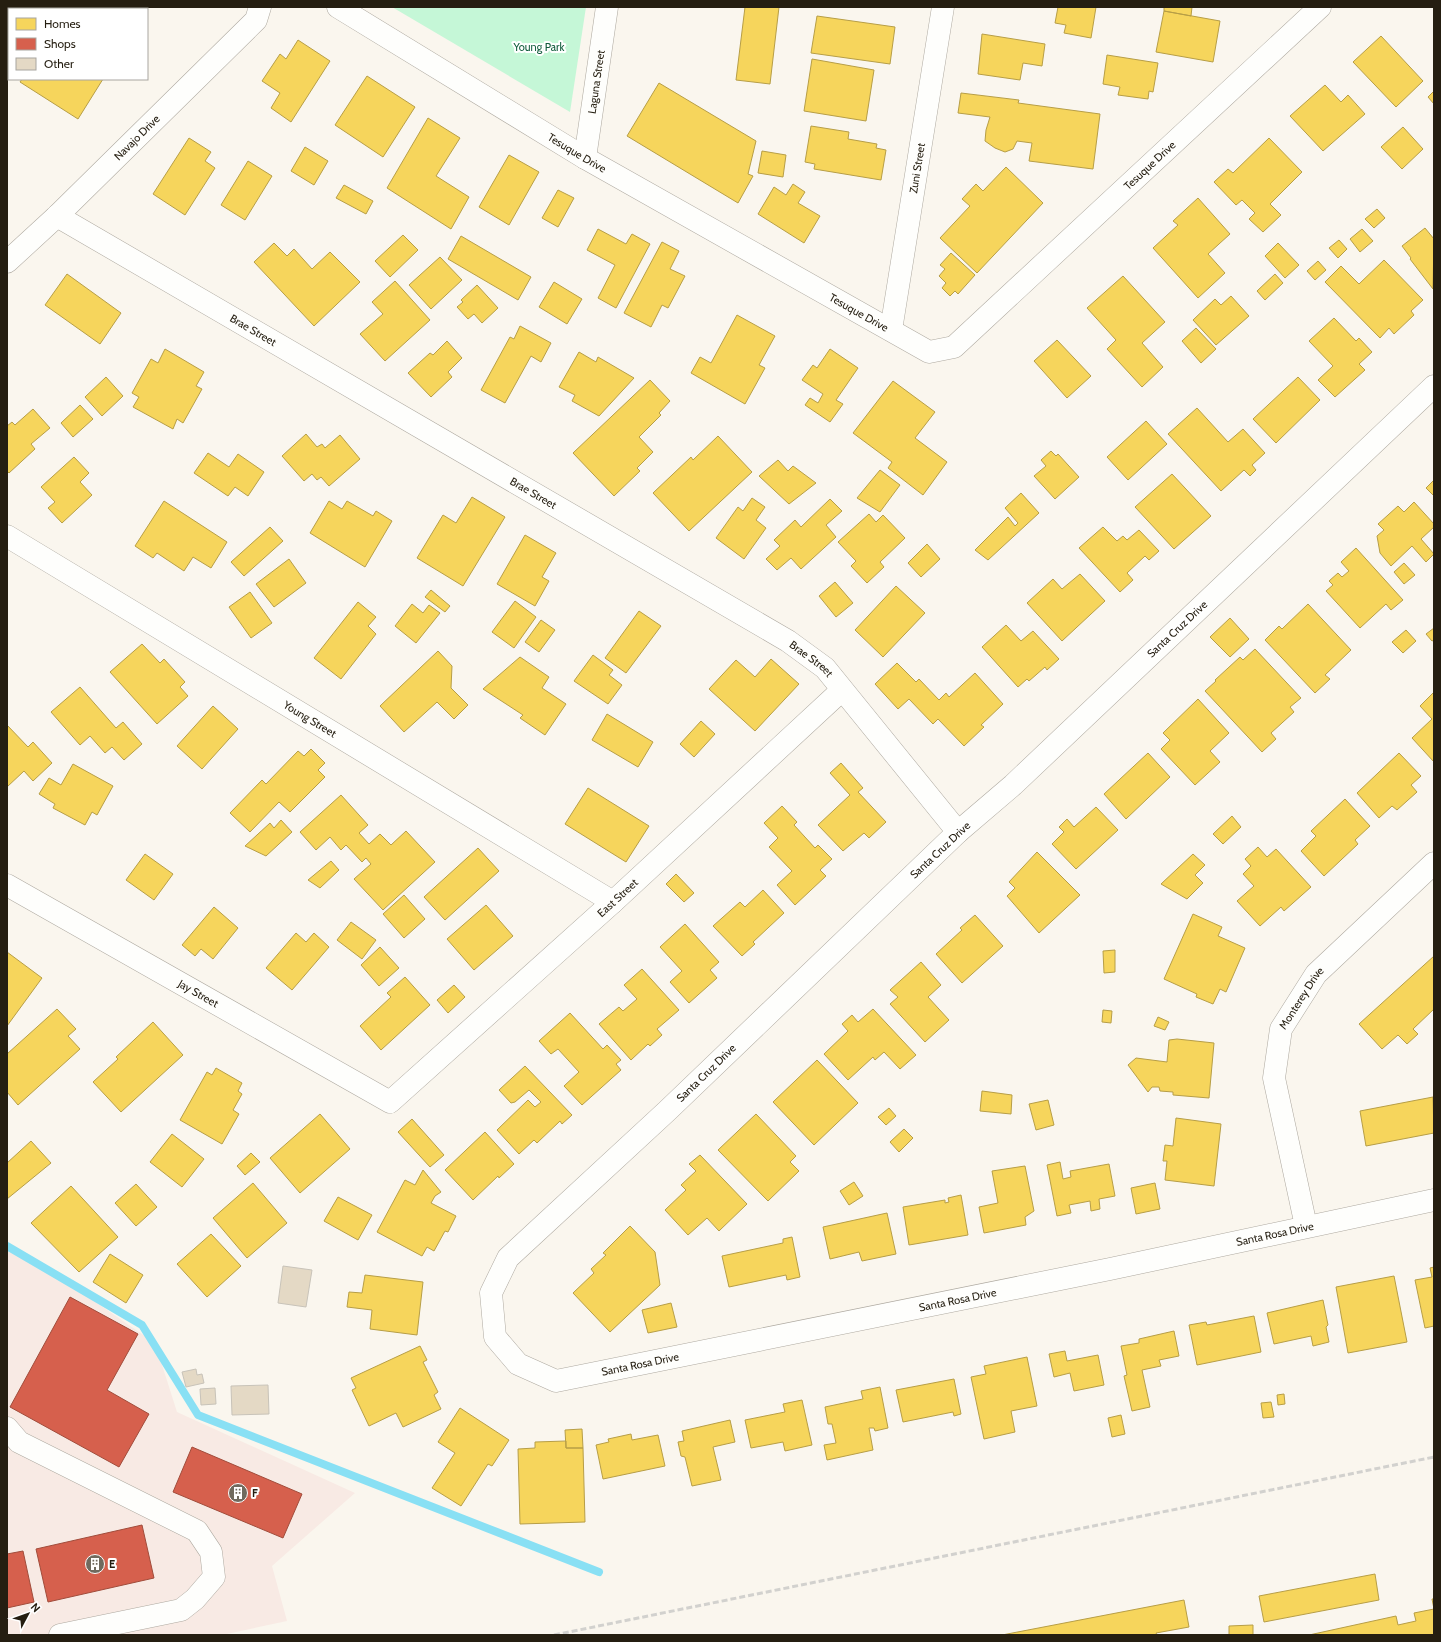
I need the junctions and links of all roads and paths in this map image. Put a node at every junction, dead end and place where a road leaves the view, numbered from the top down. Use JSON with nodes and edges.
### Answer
{"nodes":[{"id":1,"x":260,"y":7,"type":"edge"},
{"id":2,"x":338,"y":7,"type":"edge"},
{"id":3,"x":607,"y":7,"type":"edge"},
{"id":4,"x":943,"y":7,"type":"edge"},
{"id":5,"x":1320,"y":7,"type":"edge"},
{"id":6,"x":585,"y":158,"type":"junction"},
{"id":7,"x":57,"y":216,"type":"junction"},
{"id":8,"x":7,"y":262,"type":"edge"},
{"id":9,"x":891,"y":330,"type":"junction"},
{"id":10,"x":1434,"y":386,"type":"edge"},
{"id":11,"x":7,"y":536,"type":"edge"},
{"id":12,"x":842,"y":690,"type":"junction"},
{"id":13,"x":958,"y":832,"type":"junction"},
{"id":14,"x":1434,"y":863,"type":"edge"},
{"id":15,"x":7,"y":885,"type":"edge"},
{"id":16,"x":613,"y":902,"type":"junction"},
{"id":17,"x":390,"y":1102,"type":"joint"},
{"id":18,"x":1434,"y":1200,"type":"edge"},
{"id":19,"x":1306,"y":1226,"type":"junction"},
{"id":20,"x":495,"y":1337,"type":"joint"},
{"id":21,"x":7,"y":1428,"type":"edge"},
{"id":22,"x":60,"y":1635,"type":"edge"}],
"edges":[{"from":1,"to":7,"type":"street","name":"Navajo Drive"},
{"from":2,"to":6,"type":"street","name":"Tesuque Drive"},
{"from":3,"to":6,"type":"street","name":"Laguna Street"},
{"from":4,"to":9,"type":"street","name":"Zuni Street"},
{"from":5,"to":9,"type":"street","name":"Tesuque Drive"},
{"from":6,"to":9,"type":"street","name":"Tesuque Drive"},
{"from":7,"to":8,"type":"street","name":"Navajo Drive"},
{"from":7,"to":12,"type":"street","name":"Brae Street"},
{"from":10,"to":13,"type":"street","name":"Santa Cruz Drive"},
{"from":11,"to":16,"type":"street","name":"Young Street"},
{"from":12,"to":13,"type":"street","name":"Brae Street"},
{"from":12,"to":16,"type":"street","name":"East Street"},
{"from":13,"to":20,"type":"street","name":"Santa Cruz Drive"},
{"from":14,"to":19,"type":"street","name":"Monterey Drive"},
{"from":15,"to":17,"type":"street","name":"Jay Street"},
{"from":16,"to":17,"type":"street","name":"East Street"},
{"from":18,"to":19,"type":"street","name":"Santa Rosa Drive"},
{"from":19,"to":20,"type":"street","name":"Santa Rosa Drive"},
{"from":21,"to":22,"type":"street"}]}
